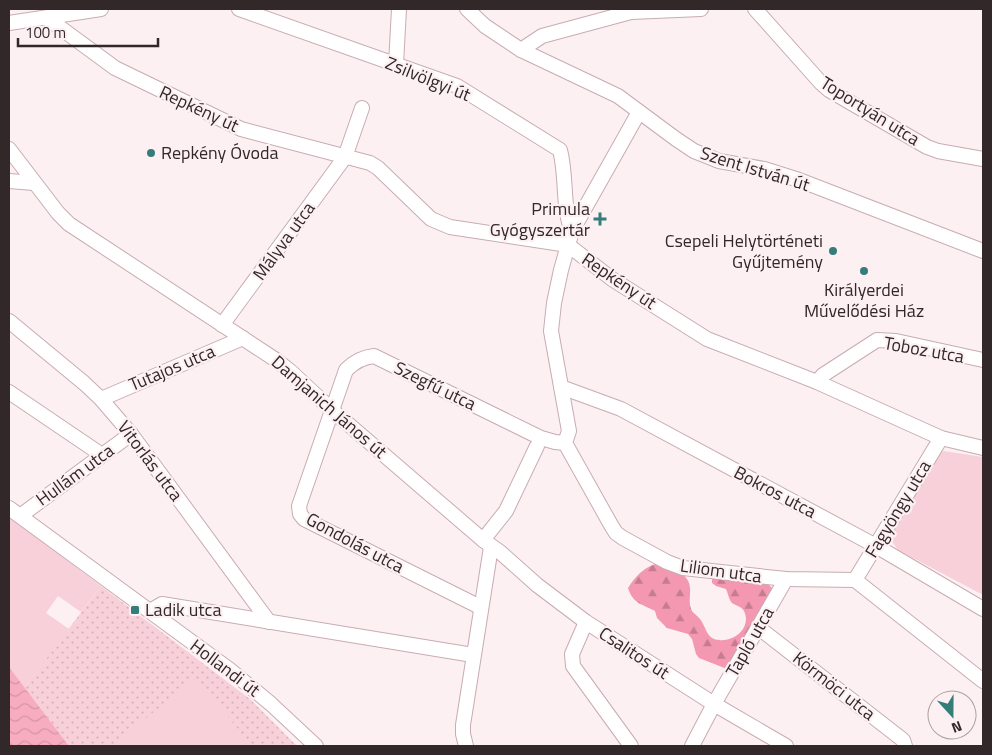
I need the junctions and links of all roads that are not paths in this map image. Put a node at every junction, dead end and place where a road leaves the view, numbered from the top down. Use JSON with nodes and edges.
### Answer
{"nodes":[{"id":1,"x":102,"y":9,"type":"edge"},
{"id":2,"x":239,"y":9,"type":"edge"},
{"id":3,"x":399,"y":9,"type":"edge"},
{"id":4,"x":466,"y":9,"type":"edge"},
{"id":5,"x":701,"y":9,"type":"edge"},
{"id":6,"x":755,"y":9,"type":"edge"},
{"id":7,"x":47,"y":18,"type":"junction"},
{"id":8,"x":9,"y":23,"type":"edge"},
{"id":9,"x":521,"y":50,"type":"junction"},
{"id":10,"x":396,"y":64,"type":"junction"},
{"id":11,"x":362,"y":108,"type":"dead end"},
{"id":12,"x":639,"y":112,"type":"junction"},
{"id":13,"x":9,"y":149,"type":"edge"},
{"id":14,"x":345,"y":157,"type":"junction"},
{"id":15,"x":983,"y":159,"type":"edge"},
{"id":16,"x":9,"y":181,"type":"edge"},
{"id":17,"x":34,"y":183,"type":"junction"},
{"id":18,"x":572,"y":231,"type":"junction"},
{"id":19,"x":568,"y":245,"type":"junction"},
{"id":20,"x":983,"y":251,"type":"edge"},
{"id":21,"x":9,"y":321,"type":"edge"},
{"id":22,"x":222,"y":325,"type":"junction"},
{"id":23,"x":243,"y":338,"type":"junction"},
{"id":24,"x":983,"y":360,"type":"edge"},
{"id":25,"x":817,"y":382,"type":"junction"},
{"id":26,"x":561,"y":387,"type":"junction"},
{"id":27,"x":9,"y":392,"type":"edge"},
{"id":28,"x":101,"y":398,"type":"junction"},
{"id":29,"x":333,"y":411,"type":"junction"},
{"id":30,"x":131,"y":434,"type":"junction"},
{"id":31,"x":940,"y":438,"type":"junction"},
{"id":32,"x":565,"y":443,"type":"junction"},
{"id":33,"x":537,"y":446,"type":"dead end"},
{"id":34,"x":983,"y":448,"type":"edge"},
{"id":35,"x":102,"y":455,"type":"junction"},
{"id":36,"x":14,"y":512,"type":"edge"},
{"id":37,"x":487,"y":543,"type":"junction"},
{"id":38,"x":876,"y":546,"type":"junction"},
{"id":39,"x":786,"y":579,"type":"junction"},
{"id":40,"x":855,"y":580,"type":"junction"},
{"id":41,"x":480,"y":607,"type":"junction"},
{"id":42,"x":983,"y":610,"type":"edge"},
{"id":43,"x":150,"y":611,"type":"junction"},
{"id":44,"x":269,"y":622,"type":"junction"},
{"id":45,"x":586,"y":622,"type":"junction"},
{"id":46,"x":759,"y":628,"type":"junction"},
{"id":47,"x":473,"y":655,"type":"junction"},
{"id":48,"x":983,"y":681,"type":"edge"},
{"id":49,"x":714,"y":704,"type":"junction"},
{"id":50,"x":316,"y":746,"type":"edge"},
{"id":51,"x":466,"y":746,"type":"edge"},
{"id":52,"x":631,"y":746,"type":"edge"},
{"id":53,"x":692,"y":746,"type":"edge"},
{"id":54,"x":786,"y":746,"type":"edge"},
{"id":55,"x":905,"y":746,"type":"edge"}],
"edges":[{"from":1,"to":7,"type":"street"},
{"from":2,"to":10,"type":"street","name":"Zsilvölgyi út"},
{"from":3,"to":10,"type":"street"},
{"from":4,"to":9,"type":"street","name":"Szent István út"},
{"from":5,"to":9,"type":"street"},
{"from":6,"to":15,"type":"street","name":"Toportyán utca"},
{"from":7,"to":8,"type":"street"},
{"from":7,"to":14,"type":"street","name":"Repkény út"},
{"from":9,"to":12,"type":"street","name":"Szent István út"},
{"from":10,"to":18,"type":"street","name":"Zsilvölgyi út"},
{"from":11,"to":14,"type":"street","name":"Mályva utca"},
{"from":12,"to":18,"type":"street"},
{"from":12,"to":20,"type":"street","name":"Szent István út"},
{"from":13,"to":17,"type":"street","name":"Damjanich János út"},
{"from":14,"to":19,"type":"street","name":"Repkény út"},
{"from":14,"to":22,"type":"street","name":"Mályva utca"},
{"from":16,"to":17,"type":"street"},
{"from":17,"to":22,"type":"street","name":"Damjanich János út"},
{"from":18,"to":19,"type":"street"},
{"from":19,"to":25,"type":"street","name":"Repkény út"},
{"from":19,"to":26,"type":"street"},
{"from":21,"to":28,"type":"street","name":"Vitorlás utca"},
{"from":22,"to":23,"type":"street","name":"Damjanich János út"},
{"from":23,"to":28,"type":"street","name":"Tutajos utca"},
{"from":23,"to":29,"type":"street","name":"Damjanich János út"},
{"from":24,"to":25,"type":"street","name":"Toboz utca"},
{"from":25,"to":31,"type":"street","name":"Repkény út"},
{"from":26,"to":32,"type":"street"},
{"from":26,"to":38,"type":"street","name":"Bokros utca"},
{"from":27,"to":35,"type":"street"},
{"from":28,"to":30,"type":"street","name":"Vitorlás utca"},
{"from":29,"to":32,"type":"street","name":"Szegfű utca"},
{"from":29,"to":37,"type":"street","name":"Damjanich János út"},
{"from":29,"to":41,"type":"street","name":"Gondolás utca"},
{"from":30,"to":35,"type":"street","name":"Hullám utca"},
{"from":30,"to":44,"type":"street","name":"Vitorlás utca"},
{"from":31,"to":34,"type":"street","name":"Repkény út"},
{"from":31,"to":38,"type":"street","name":"Fagyöngy utca"},
{"from":32,"to":39,"type":"street","name":"Liliom utca"},
{"from":33,"to":37,"type":"street"},
{"from":35,"to":36,"type":"street","name":"Hullám utca"},
{"from":36,"to":43,"type":"street","name":"Hollandi út"},
{"from":37,"to":41,"type":"street"},
{"from":37,"to":45,"type":"street","name":"Csalitos út"},
{"from":38,"to":40,"type":"street","name":"Fagyöngy utca"},
{"from":38,"to":42,"type":"street","name":"Bokros utca"},
{"from":39,"to":40,"type":"street","name":"Liliom utca"},
{"from":39,"to":46,"type":"street","name":"Tapló utca"},
{"from":40,"to":48,"type":"street"},
{"from":41,"to":47,"type":"street"},
{"from":43,"to":44,"type":"street"},
{"from":43,"to":50,"type":"street","name":"Hollandi út"},
{"from":44,"to":47,"type":"street"},
{"from":45,"to":49,"type":"street","name":"Csalitos út"},
{"from":45,"to":52,"type":"street"},
{"from":46,"to":49,"type":"street","name":"Tapló utca"},
{"from":46,"to":55,"type":"street","name":"Körmöci utca"},
{"from":47,"to":51,"type":"street"},
{"from":49,"to":53,"type":"street","name":"Tapló utca"},
{"from":49,"to":54,"type":"street","name":"Csalitos út"}]}
